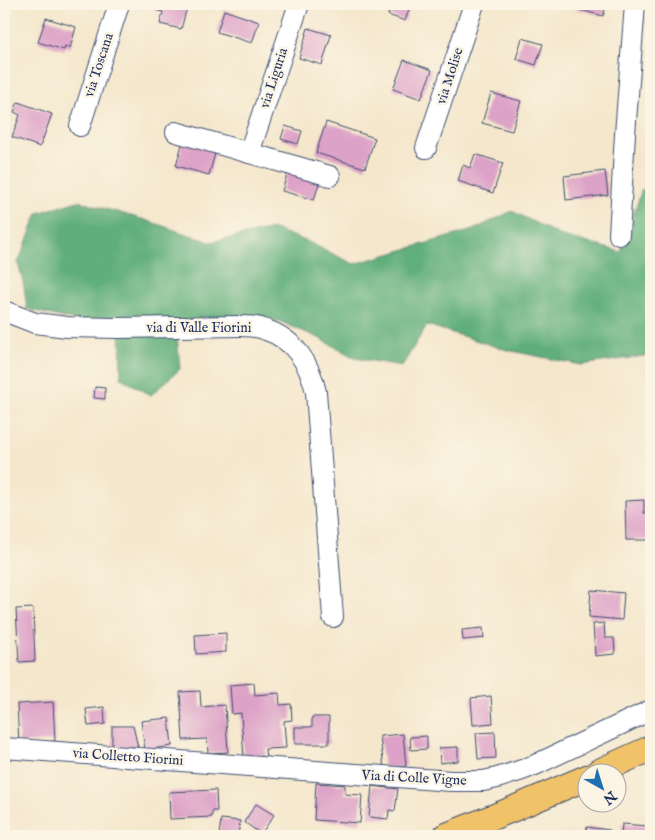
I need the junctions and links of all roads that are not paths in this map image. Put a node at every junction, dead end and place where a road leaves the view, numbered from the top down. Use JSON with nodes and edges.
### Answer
{"nodes":[{"id":1,"x":119,"y":4,"type":"edge"},
{"id":2,"x":298,"y":4,"type":"edge"},
{"id":3,"x":474,"y":4,"type":"edge"},
{"id":4,"x":635,"y":4,"type":"edge"},
{"id":5,"x":80,"y":126,"type":"dead end"},
{"id":6,"x":176,"y":132,"type":"dead end"},
{"id":7,"x":426,"y":148,"type":"dead end"},
{"id":8,"x":249,"y":153,"type":"junction"},
{"id":9,"x":330,"y":176,"type":"dead end"},
{"id":10,"x":619,"y":235,"type":"dead end"},
{"id":11,"x":4,"y":311,"type":"edge"},
{"id":12,"x":333,"y":617,"type":"dead end"},
{"id":13,"x":651,"y":710,"type":"edge"},
{"id":14,"x":4,"y":748,"type":"edge"},
{"id":15,"x":651,"y":748,"type":"edge"},
{"id":16,"x":620,"y":762,"type":"edge"},
{"id":17,"x":252,"y":766,"type":"joint"},
{"id":18,"x":578,"y":781,"type":"edge"},
{"id":19,"x":445,"y":836,"type":"edge"}],
"edges":[{"from":1,"to":5,"type":"street","name":"via Toscana"},
{"from":2,"to":8,"type":"street","name":"via Liguria"},
{"from":3,"to":7,"type":"street","name":"via Molise"},
{"from":4,"to":10,"type":"street"},
{"from":6,"to":8,"type":"street"},
{"from":8,"to":9,"type":"street"},
{"from":11,"to":12,"type":"street","name":"via di Valle Fiorini"},
{"from":13,"to":17,"type":"street","name":"Via di Colle Vigne"},
{"from":14,"to":17,"type":"street","name":"via Colletto Fiorini"},
{"from":15,"to":16,"type":"main road"},
{"from":18,"to":19,"type":"main road"}]}
